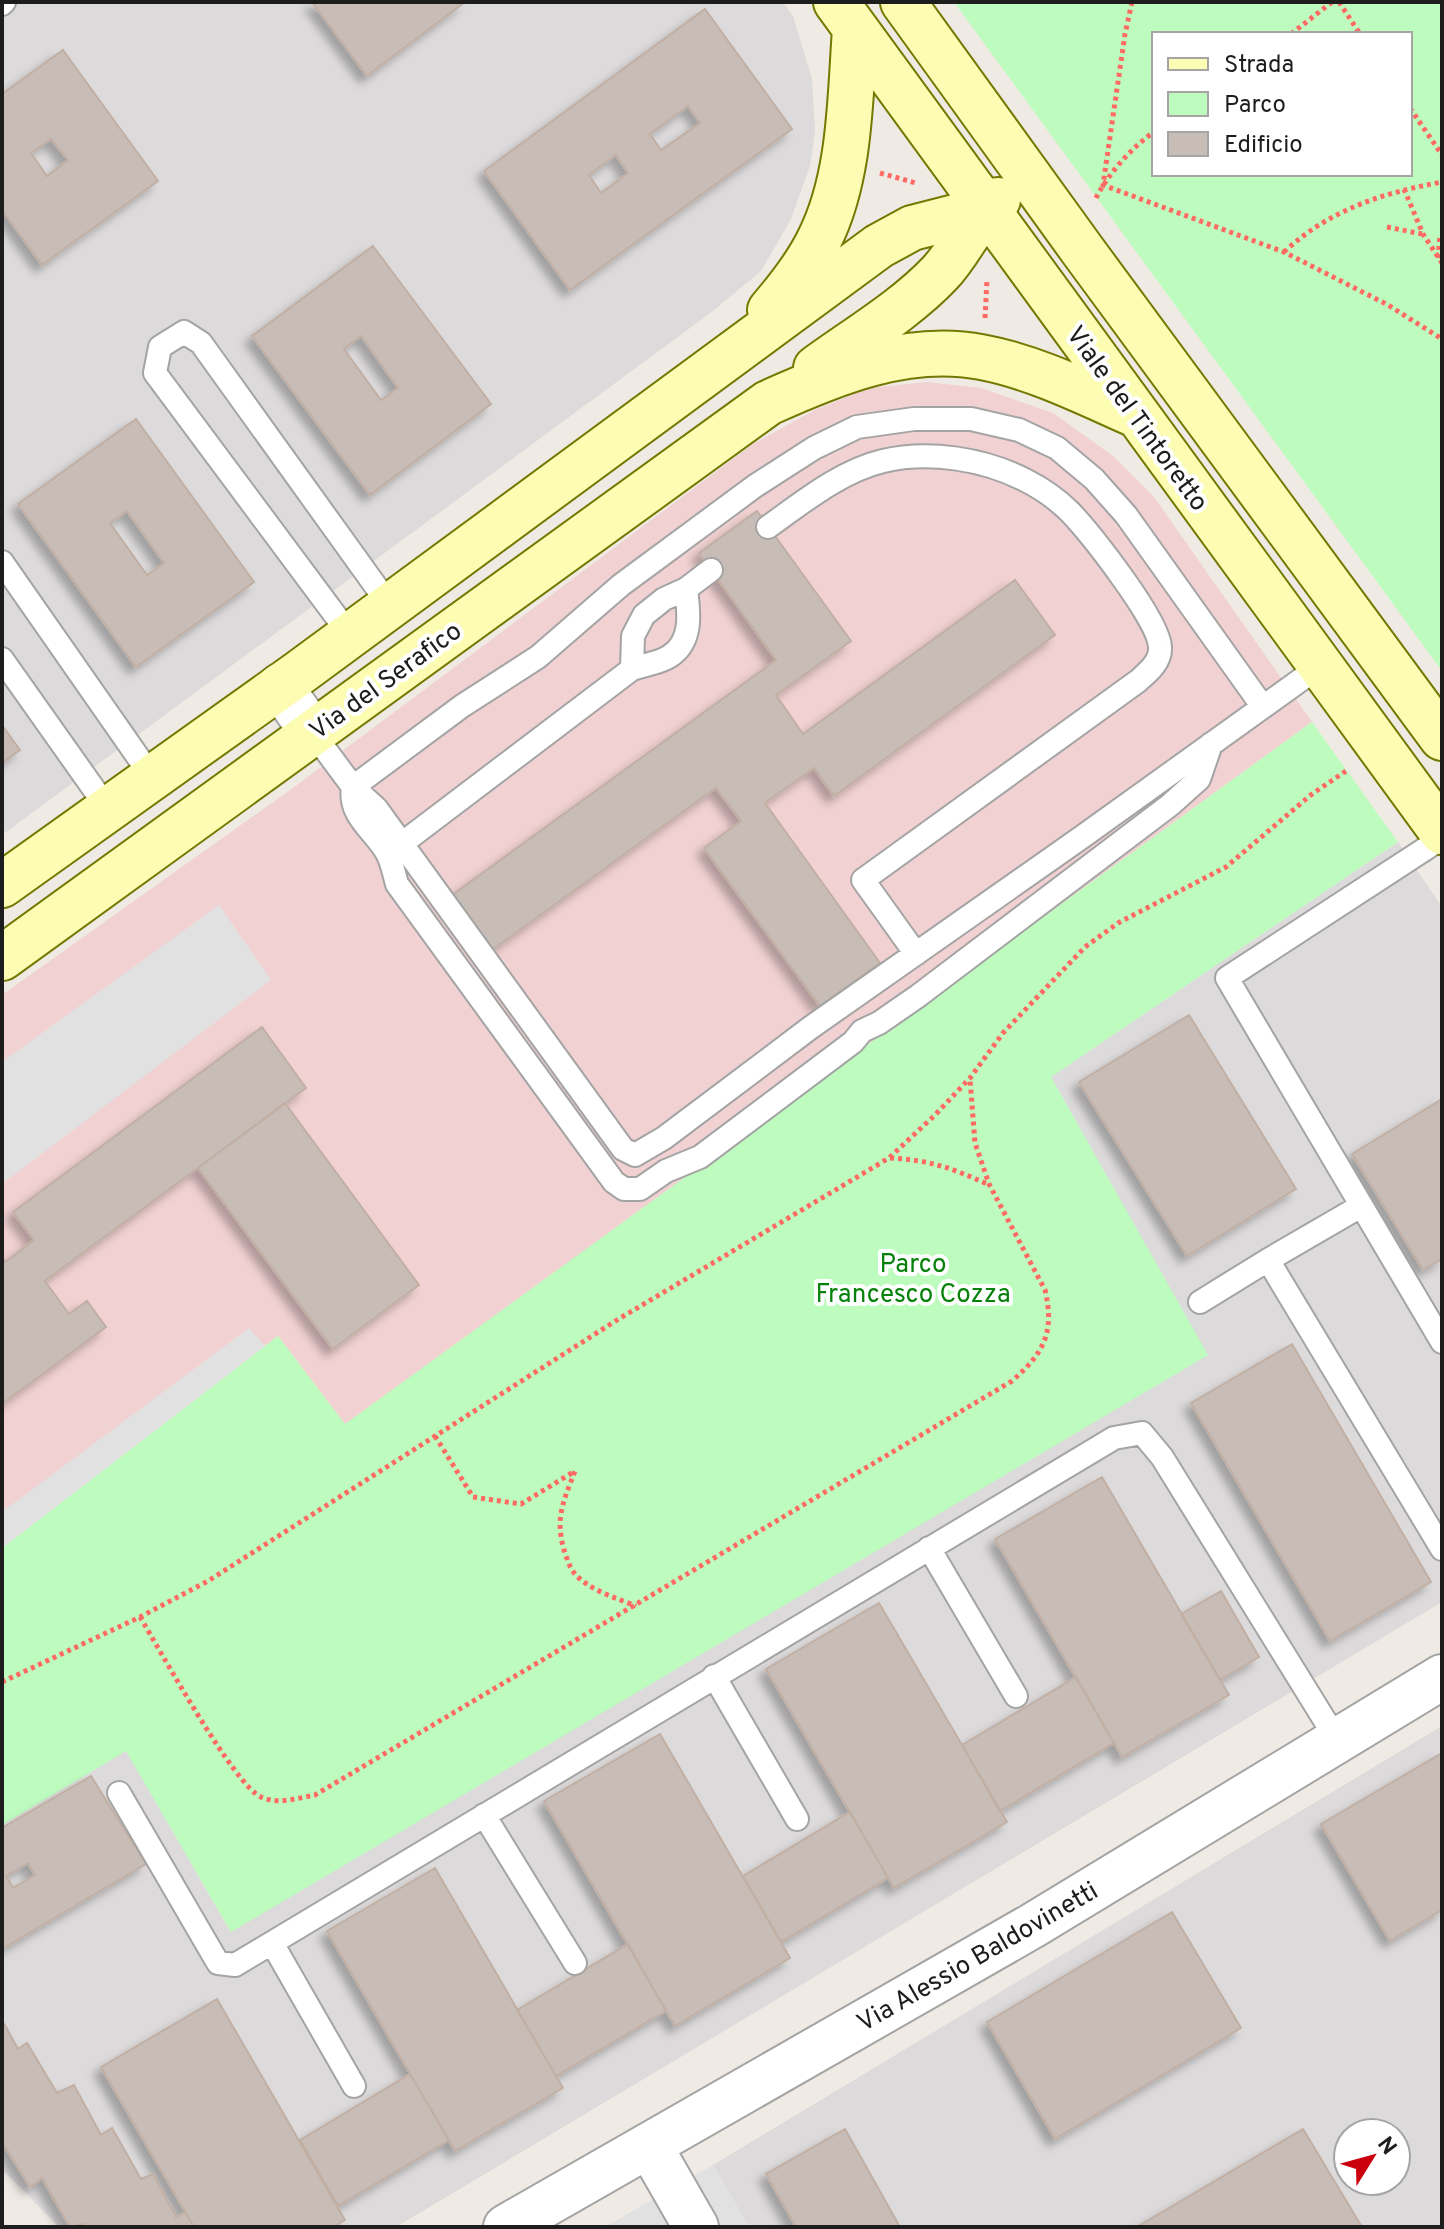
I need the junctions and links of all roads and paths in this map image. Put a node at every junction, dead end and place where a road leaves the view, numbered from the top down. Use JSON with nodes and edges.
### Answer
{"nodes":[{"id":1,"x":903,"y":2,"type":"edge"},
{"id":2,"x":1132,"y":2,"type":"edge"},
{"id":3,"x":1332,"y":2,"type":"edge"},
{"id":4,"x":1339,"y":2,"type":"edge"},
{"id":5,"x":846,"y":15,"type":"edge"},
{"id":6,"x":1294,"y":32,"type":"edge"},
{"id":7,"x":1359,"y":32,"type":"edge"},
{"id":8,"x":1412,"y":111,"type":"edge"},
{"id":9,"x":1152,"y":133,"type":"edge"},
{"id":10,"x":1442,"y":155,"type":"edge"},
{"id":11,"x":868,"y":169,"type":"dead end"},
{"id":12,"x":1030,"y":177,"type":"junction"},
{"id":13,"x":1442,"y":182,"type":"edge"},
{"id":14,"x":919,"y":184,"type":"dead end"},
{"id":15,"x":1103,"y":185,"type":"junction"},
{"id":16,"x":1404,"y":189,"type":"junction"},
{"id":17,"x":1093,"y":204,"type":"dead end"},
{"id":18,"x":986,"y":209,"type":"junction"},
{"id":19,"x":1387,"y":227,"type":"dead end"},
{"id":20,"x":1423,"y":234,"type":"junction"},
{"id":21,"x":1440,"y":235,"type":"dead end"},
{"id":22,"x":1284,"y":252,"type":"junction"},
{"id":23,"x":1440,"y":261,"type":"edge"},
{"id":24,"x":988,"y":276,"type":"dead end"},
{"id":25,"x":984,"y":331,"type":"dead end"},
{"id":26,"x":1442,"y":339,"type":"edge"},
{"id":27,"x":736,"y":351,"type":"junction"},
{"id":28,"x":768,"y":403,"type":"junction"},
{"id":29,"x":1136,"y":415,"type":"junction"},
{"id":30,"x":768,"y":527,"type":"dead end"},
{"id":31,"x":2,"y":562,"type":"edge"},
{"id":32,"x":711,"y":570,"type":"dead end"},
{"id":33,"x":686,"y":589,"type":"junction"},
{"id":34,"x":390,"y":606,"type":"junction"},
{"id":35,"x":350,"y":635,"type":"junction"},
{"id":36,"x":2,"y":659,"type":"edge"},
{"id":37,"x":1320,"y":666,"type":"junction"},
{"id":38,"x":632,"y":669,"type":"junction"},
{"id":39,"x":280,"y":686,"type":"junction"},
{"id":40,"x":1263,"y":707,"type":"junction"},
{"id":41,"x":313,"y":733,"type":"junction"},
{"id":42,"x":1442,"y":738,"type":"edge"},
{"id":43,"x":1211,"y":744,"type":"junction"},
{"id":44,"x":1346,"y":771,"type":"dead end"},
{"id":45,"x":152,"y":777,"type":"junction"},
{"id":46,"x":353,"y":787,"type":"junction"},
{"id":47,"x":108,"y":809,"type":"junction"},
{"id":48,"x":1442,"y":835,"type":"edge"},
{"id":49,"x":395,"y":849,"type":"junction"},
{"id":50,"x":2,"y":885,"type":"edge"},
{"id":51,"x":916,"y":954,"type":"junction"},
{"id":52,"x":2,"y":958,"type":"edge"},
{"id":53,"x":970,"y":1078,"type":"junction"},
{"id":54,"x":889,"y":1158,"type":"junction"},
{"id":55,"x":989,"y":1184,"type":"junction"},
{"id":56,"x":1361,"y":1206,"type":"junction"},
{"id":57,"x":1268,"y":1260,"type":"junction"},
{"id":58,"x":1200,"y":1302,"type":"dead end"},
{"id":59,"x":1442,"y":1342,"type":"edge"},
{"id":60,"x":435,"y":1436,"type":"junction"},
{"id":61,"x":929,"y":1548,"type":"junction"},
{"id":62,"x":1442,"y":1549,"type":"edge"},
{"id":63,"x":636,"y":1606,"type":"junction"},
{"id":64,"x":140,"y":1617,"type":"junction"},
{"id":65,"x":714,"y":1676,"type":"junction"},
{"id":66,"x":1442,"y":1677,"type":"edge"},
{"id":67,"x":2,"y":1682,"type":"edge"},
{"id":68,"x":1016,"y":1696,"type":"dead end"},
{"id":69,"x":1337,"y":1740,"type":"junction"},
{"id":70,"x":119,"y":1793,"type":"dead end"},
{"id":71,"x":484,"y":1815,"type":"junction"},
{"id":72,"x":797,"y":1819,"type":"dead end"},
{"id":73,"x":272,"y":1943,"type":"junction"},
{"id":74,"x":575,"y":1963,"type":"dead end"},
{"id":75,"x":354,"y":2086,"type":"dead end"},
{"id":76,"x":649,"y":2145,"type":"junction"},
{"id":77,"x":506,"y":2227,"type":"edge"},
{"id":78,"x":696,"y":2227,"type":"edge"}],
"edges":[{"from":1,"to":12,"type":"street","name":"Viale del Tintoretto"},
{"from":2,"to":15,"type":"path"},
{"from":3,"to":6,"type":"path"},
{"from":4,"to":7,"type":"path"},
{"from":5,"to":18,"type":"street","name":"Viale del Tintoretto"},
{"from":5,"to":27,"type":"street","name":"Via del Serafico"},
{"from":8,"to":10,"type":"path"},
{"from":9,"to":15,"type":"path"},
{"from":11,"to":14,"type":"path"},
{"from":12,"to":18,"type":"street","name":"Via del Serafico"},
{"from":12,"to":42,"type":"street","name":"Viale del Tintoretto"},
{"from":13,"to":16,"type":"path"},
{"from":15,"to":17,"type":"path"},
{"from":15,"to":22,"type":"path"},
{"from":16,"to":20,"type":"path"},
{"from":16,"to":22,"type":"path"},
{"from":18,"to":27,"type":"street","name":"Via del Serafico"},
{"from":18,"to":28,"type":"street","name":"Via del Serafico"},
{"from":18,"to":29,"type":"street","name":"Viale del Tintoretto"},
{"from":19,"to":20,"type":"path"},
{"from":20,"to":23,"type":"path"},
{"from":21,"to":23,"type":"path"},
{"from":22,"to":26,"type":"path"},
{"from":24,"to":25,"type":"path"},
{"from":27,"to":34,"type":"street","name":"Via del Serafico"},
{"from":28,"to":29,"type":"street","name":"Via del Serafico"},
{"from":28,"to":41,"type":"street","name":"Via del Serafico"},
{"from":29,"to":37,"type":"street","name":"Viale del Tintoretto"},
{"from":30,"to":51,"type":"lane"},
{"from":31,"to":45,"type":"lane"},
{"from":32,"to":33,"type":"lane"},
{"from":33,"to":38,"type":"lane"},
{"from":33,"to":38,"type":"lane"},
{"from":34,"to":35,"type":"street","name":"Via del Serafico"},
{"from":34,"to":35,"type":"lane"},
{"from":35,"to":39,"type":"street","name":"Via del Serafico"},
{"from":36,"to":47,"type":"lane"},
{"from":37,"to":40,"type":"lane"},
{"from":37,"to":48,"type":"street","name":"Viale del Tintoretto"},
{"from":38,"to":49,"type":"lane"},
{"from":39,"to":41,"type":"street"},
{"from":39,"to":45,"type":"street","name":"Via del Serafico"},
{"from":40,"to":43,"type":"lane"},
{"from":40,"to":46,"type":"lane"},
{"from":41,"to":46,"type":"lane"},
{"from":41,"to":52,"type":"street","name":"Via del Serafico"},
{"from":43,"to":49,"type":"lane"},
{"from":43,"to":51,"type":"lane"},
{"from":44,"to":53,"type":"path"},
{"from":45,"to":47,"type":"street","name":"Via del Serafico"},
{"from":46,"to":49,"type":"lane"},
{"from":47,"to":50,"type":"street","name":"Via del Serafico"},
{"from":48,"to":56,"type":"lane"},
{"from":49,"to":51,"type":"lane"},
{"from":53,"to":54,"type":"path"},
{"from":53,"to":55,"type":"path"},
{"from":54,"to":55,"type":"path"},
{"from":54,"to":60,"type":"path"},
{"from":55,"to":63,"type":"path"},
{"from":56,"to":57,"type":"lane"},
{"from":56,"to":59,"type":"lane"},
{"from":57,"to":58,"type":"lane"},
{"from":57,"to":62,"type":"lane"},
{"from":60,"to":63,"type":"path"},
{"from":60,"to":64,"type":"path"},
{"from":61,"to":65,"type":"lane"},
{"from":61,"to":68,"type":"lane"},
{"from":61,"to":69,"type":"lane"},
{"from":63,"to":64,"type":"path"},
{"from":64,"to":67,"type":"path"},
{"from":65,"to":71,"type":"lane"},
{"from":65,"to":72,"type":"lane"},
{"from":66,"to":69,"type":"street","name":"Via Alessio Baldovinetti"},
{"from":69,"to":76,"type":"street","name":"Via Alessio Baldovinetti"},
{"from":70,"to":73,"type":"lane"},
{"from":71,"to":73,"type":"lane"},
{"from":71,"to":74,"type":"lane"},
{"from":73,"to":75,"type":"lane"},
{"from":76,"to":77,"type":"street","name":"Via Alessio Baldovinetti"},
{"from":76,"to":78,"type":"street"}]}
